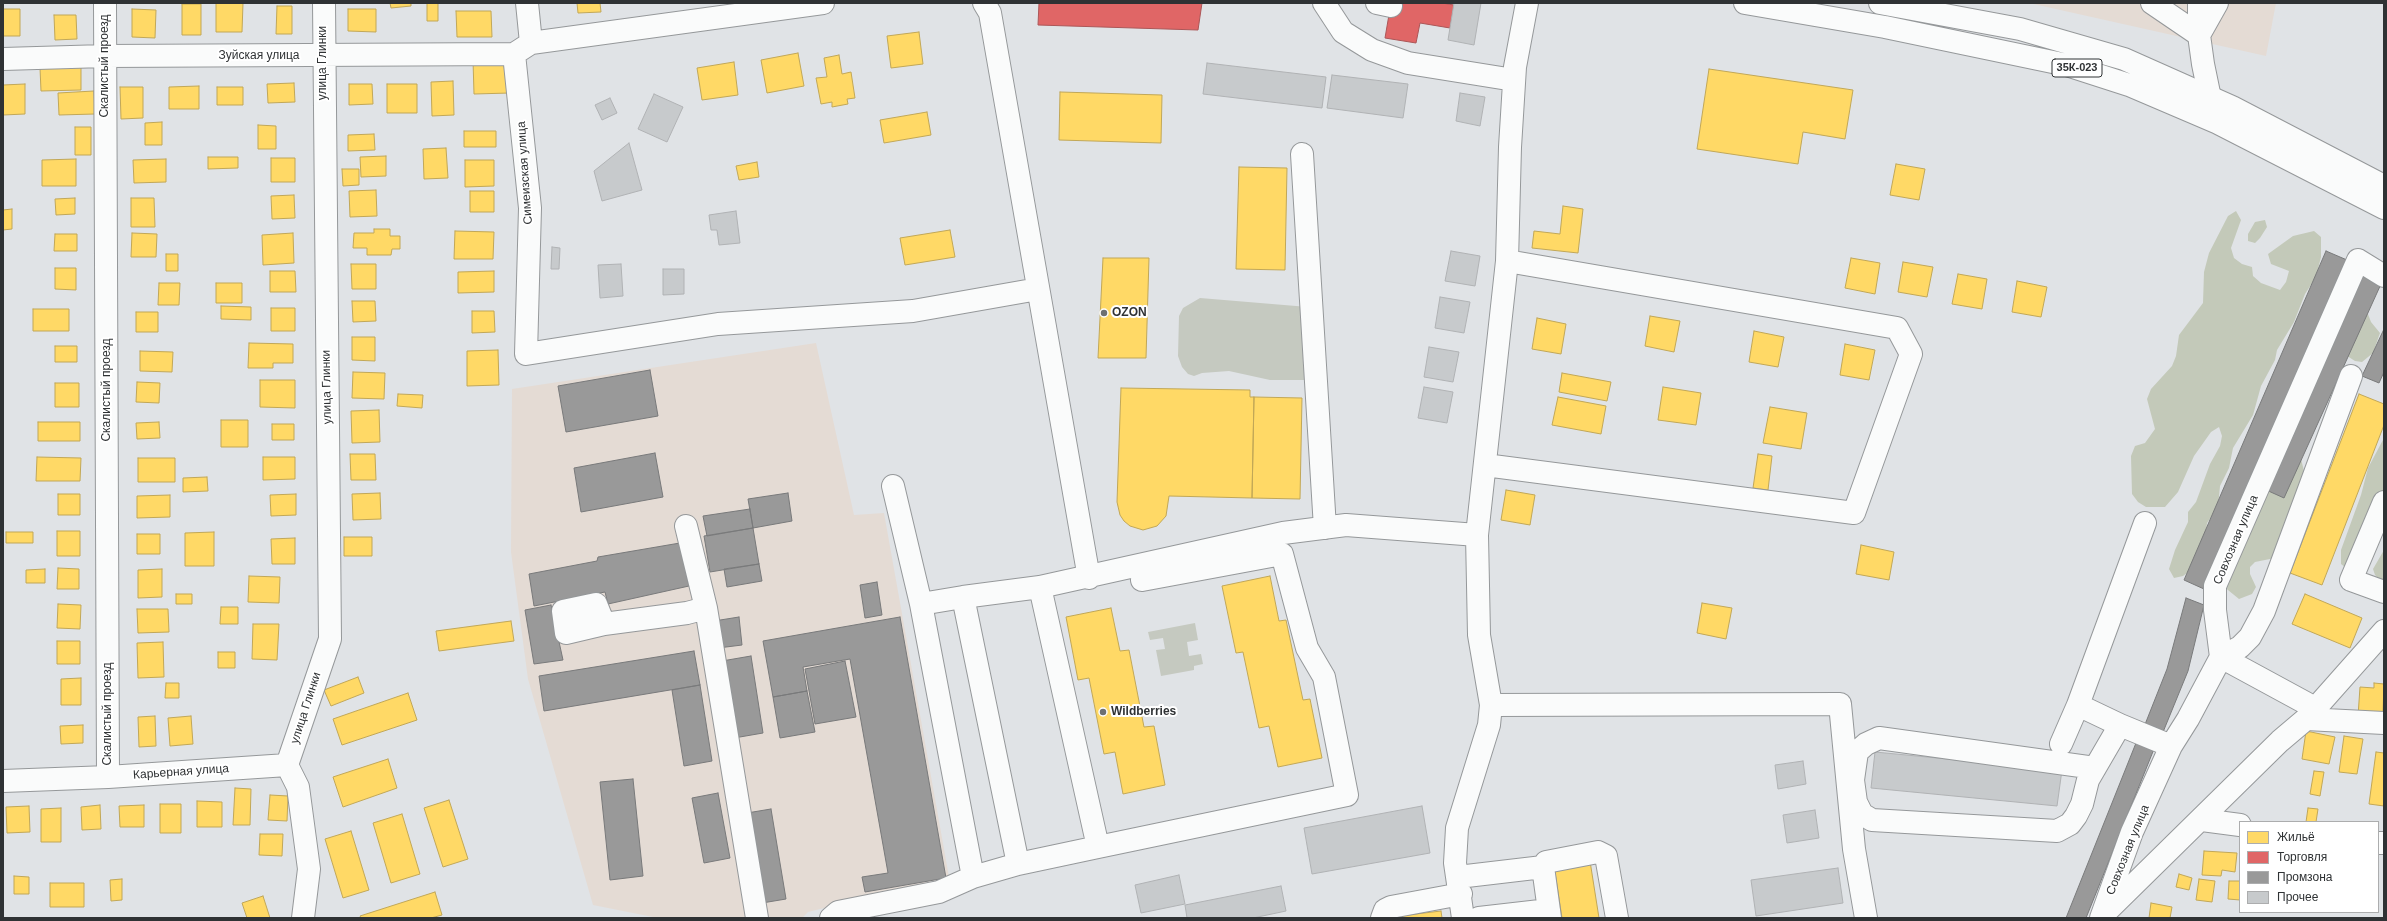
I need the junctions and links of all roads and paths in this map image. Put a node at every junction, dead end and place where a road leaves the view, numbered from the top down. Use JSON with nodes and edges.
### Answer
{"nodes":[{"id":1,"x":105,"y":3,"type":"edge"},
{"id":2,"x":324,"y":3,"type":"edge"},
{"id":3,"x":528,"y":3,"type":"edge"},
{"id":4,"x":823,"y":3,"type":"edge"},
{"id":5,"x":984,"y":3,"type":"edge"},
{"id":6,"x":1324,"y":3,"type":"edge"},
{"id":7,"x":1528,"y":3,"type":"edge"},
{"id":8,"x":1745,"y":3,"type":"edge"},
{"id":9,"x":1880,"y":3,"type":"edge"},
{"id":10,"x":2152,"y":3,"type":"edge"},
{"id":11,"x":2199,"y":3,"type":"edge"},
{"id":12,"x":2217,"y":3,"type":"edge"},
{"id":13,"x":2199,"y":35,"type":"junction"},
{"id":14,"x":523,"y":49,"type":"junction"},
{"id":15,"x":105,"y":56,"type":"junction"},
{"id":16,"x":323,"y":56,"type":"junction"},
{"id":17,"x":3,"y":59,"type":"edge"},
{"id":18,"x":1514,"y":80,"type":"junction"},
{"id":19,"x":2210,"y":98,"type":"junction"},
{"id":20,"x":1302,"y":154,"type":"dead end"},
{"id":21,"x":2384,"y":186,"type":"edge"},
{"id":22,"x":2384,"y":208,"type":"edge"},
{"id":23,"x":1507,"y":261,"type":"junction"},
{"id":24,"x":2384,"y":276,"type":"edge"},
{"id":25,"x":1038,"y":289,"type":"junction"},
{"id":26,"x":2351,"y":376,"type":"dead end"},
{"id":27,"x":1484,"y":465,"type":"junction"},
{"id":28,"x":893,"y":486,"type":"dead end"},
{"id":29,"x":2384,"y":505,"type":"edge"},
{"id":30,"x":2145,"y":523,"type":"dead end"},
{"id":31,"x":686,"y":526,"type":"dead end"},
{"id":32,"x":1325,"y":528,"type":"junction"},
{"id":33,"x":1477,"y":535,"type":"junction"},
{"id":34,"x":1089,"y":578,"type":"junction"},
{"id":35,"x":1142,"y":580,"type":"dead end"},
{"id":36,"x":1040,"y":587,"type":"junction"},
{"id":37,"x":2384,"y":592,"type":"edge"},
{"id":38,"x":963,"y":597,"type":"junction"},
{"id":39,"x":921,"y":604,"type":"junction"},
{"id":40,"x":706,"y":608,"type":"junction"},
{"id":41,"x":604,"y":624,"type":"dead end"},
{"id":42,"x":2384,"y":631,"type":"edge"},
{"id":43,"x":2221,"y":657,"type":"junction"},
{"id":44,"x":1491,"y":705,"type":"junction"},
{"id":45,"x":2078,"y":705,"type":"junction"},
{"id":46,"x":2311,"y":714,"type":"junction"},
{"id":47,"x":2384,"y":723,"type":"edge"},
{"id":48,"x":2120,"y":725,"type":"junction"},
{"id":49,"x":2061,"y":744,"type":"dead end"},
{"id":50,"x":2171,"y":746,"type":"junction"},
{"id":51,"x":287,"y":765,"type":"junction"},
{"id":52,"x":2094,"y":768,"type":"junction"},
{"id":53,"x":108,"y":777,"type":"junction"},
{"id":54,"x":3,"y":781,"type":"edge"},
{"id":55,"x":2202,"y":820,"type":"junction"},
{"id":56,"x":2239,"y":825,"type":"edge"},
{"id":57,"x":1098,"y":847,"type":"junction"},
{"id":58,"x":1018,"y":864,"type":"junction"},
{"id":59,"x":1543,"y":868,"type":"junction"},
{"id":60,"x":973,"y":877,"type":"junction"},
{"id":61,"x":1459,"y":886,"type":"junction"},
{"id":62,"x":1549,"y":914,"type":"edge"},
{"id":63,"x":303,"y":918,"type":"edge"},
{"id":64,"x":757,"y":918,"type":"edge"},
{"id":65,"x":831,"y":918,"type":"edge"},
{"id":66,"x":1382,"y":918,"type":"edge"},
{"id":67,"x":1463,"y":918,"type":"edge"},
{"id":68,"x":1479,"y":918,"type":"edge"},
{"id":69,"x":1617,"y":918,"type":"edge"},
{"id":70,"x":1866,"y":918,"type":"edge"},
{"id":71,"x":2101,"y":918,"type":"edge"}],
"edges":[{"from":1,"to":15,"type":"street","name":"Скалистый проезд"},
{"from":2,"to":16,"type":"street","name":"улица Глинки"},
{"from":3,"to":14,"type":"street","name":"Симеизская улица"},
{"from":4,"to":14,"type":"street","name":"Зуйская улица"},
{"from":5,"to":25,"type":"street"},
{"from":6,"to":18,"type":"street"},
{"from":7,"to":18,"type":"street"},
{"from":8,"to":22,"type":"street","number":"35К-023"},
{"from":9,"to":19,"type":"street","number":"35К-023"},
{"from":10,"to":13,"type":"street"},
{"from":11,"to":13,"type":"street"},
{"from":12,"to":13,"type":"street"},
{"from":13,"to":19,"type":"street"},
{"from":14,"to":16,"type":"street","name":"Зуйская улица"},
{"from":14,"to":25,"type":"street","name":"Симеизская улица"},
{"from":15,"to":16,"type":"street","name":"Зуйская улица"},
{"from":15,"to":17,"type":"street","name":"Зуйская улица"},
{"from":15,"to":53,"type":"street","name":"Скалистый проезд"},
{"from":16,"to":51,"type":"street","name":"улица Глинки"},
{"from":18,"to":23,"type":"street"},
{"from":19,"to":21,"type":"street","number":"35К-023"},
{"from":20,"to":32,"type":"street"},
{"from":23,"to":27,"type":"street"},
{"from":23,"to":27,"type":"street"},
{"from":24,"to":43,"type":"street","name":"Совхозная улица"},
{"from":25,"to":34,"type":"street"},
{"from":26,"to":43,"type":"street"},
{"from":27,"to":33,"type":"street"},
{"from":28,"to":39,"type":"street"},
{"from":29,"to":37,"type":"street"},
{"from":30,"to":45,"type":"street"},
{"from":31,"to":40,"type":"street"},
{"from":32,"to":33,"type":"street"},
{"from":32,"to":34,"type":"street"},
{"from":33,"to":44,"type":"street"},
{"from":34,"to":36,"type":"street"},
{"from":35,"to":57,"type":"street"},
{"from":36,"to":38,"type":"street"},
{"from":36,"to":57,"type":"street"},
{"from":38,"to":39,"type":"street"},
{"from":38,"to":58,"type":"street"},
{"from":39,"to":60,"type":"street"},
{"from":40,"to":41,"type":"street"},
{"from":40,"to":64,"type":"street"},
{"from":42,"to":46,"type":"street","name":"Совхозная улица"},
{"from":43,"to":46,"type":"street"},
{"from":43,"to":50,"type":"street","name":"Совхозная улица"},
{"from":44,"to":61,"type":"street"},
{"from":44,"to":70,"type":"street"},
{"from":45,"to":48,"type":"street"},
{"from":45,"to":49,"type":"street"},
{"from":46,"to":47,"type":"street"},
{"from":46,"to":55,"type":"street","name":"Совхозная улица"},
{"from":48,"to":50,"type":"street"},
{"from":48,"to":52,"type":"street"},
{"from":50,"to":71,"type":"street","name":"Совхозная улица"},
{"from":51,"to":53,"type":"street","name":"Карьерная улица"},
{"from":51,"to":63,"type":"street"},
{"from":52,"to":52,"type":"street"},
{"from":53,"to":54,"type":"street","name":"Карьерная улица"},
{"from":55,"to":56,"type":"street"},
{"from":55,"to":71,"type":"street","name":"Совхозная улица"},
{"from":57,"to":58,"type":"street"},
{"from":58,"to":60,"type":"street"},
{"from":59,"to":61,"type":"street"},
{"from":59,"to":62,"type":"street"},
{"from":59,"to":69,"type":"street"},
{"from":60,"to":65,"type":"street"},
{"from":61,"to":66,"type":"street"},
{"from":61,"to":67,"type":"street"},
{"from":62,"to":68,"type":"street"}]}
